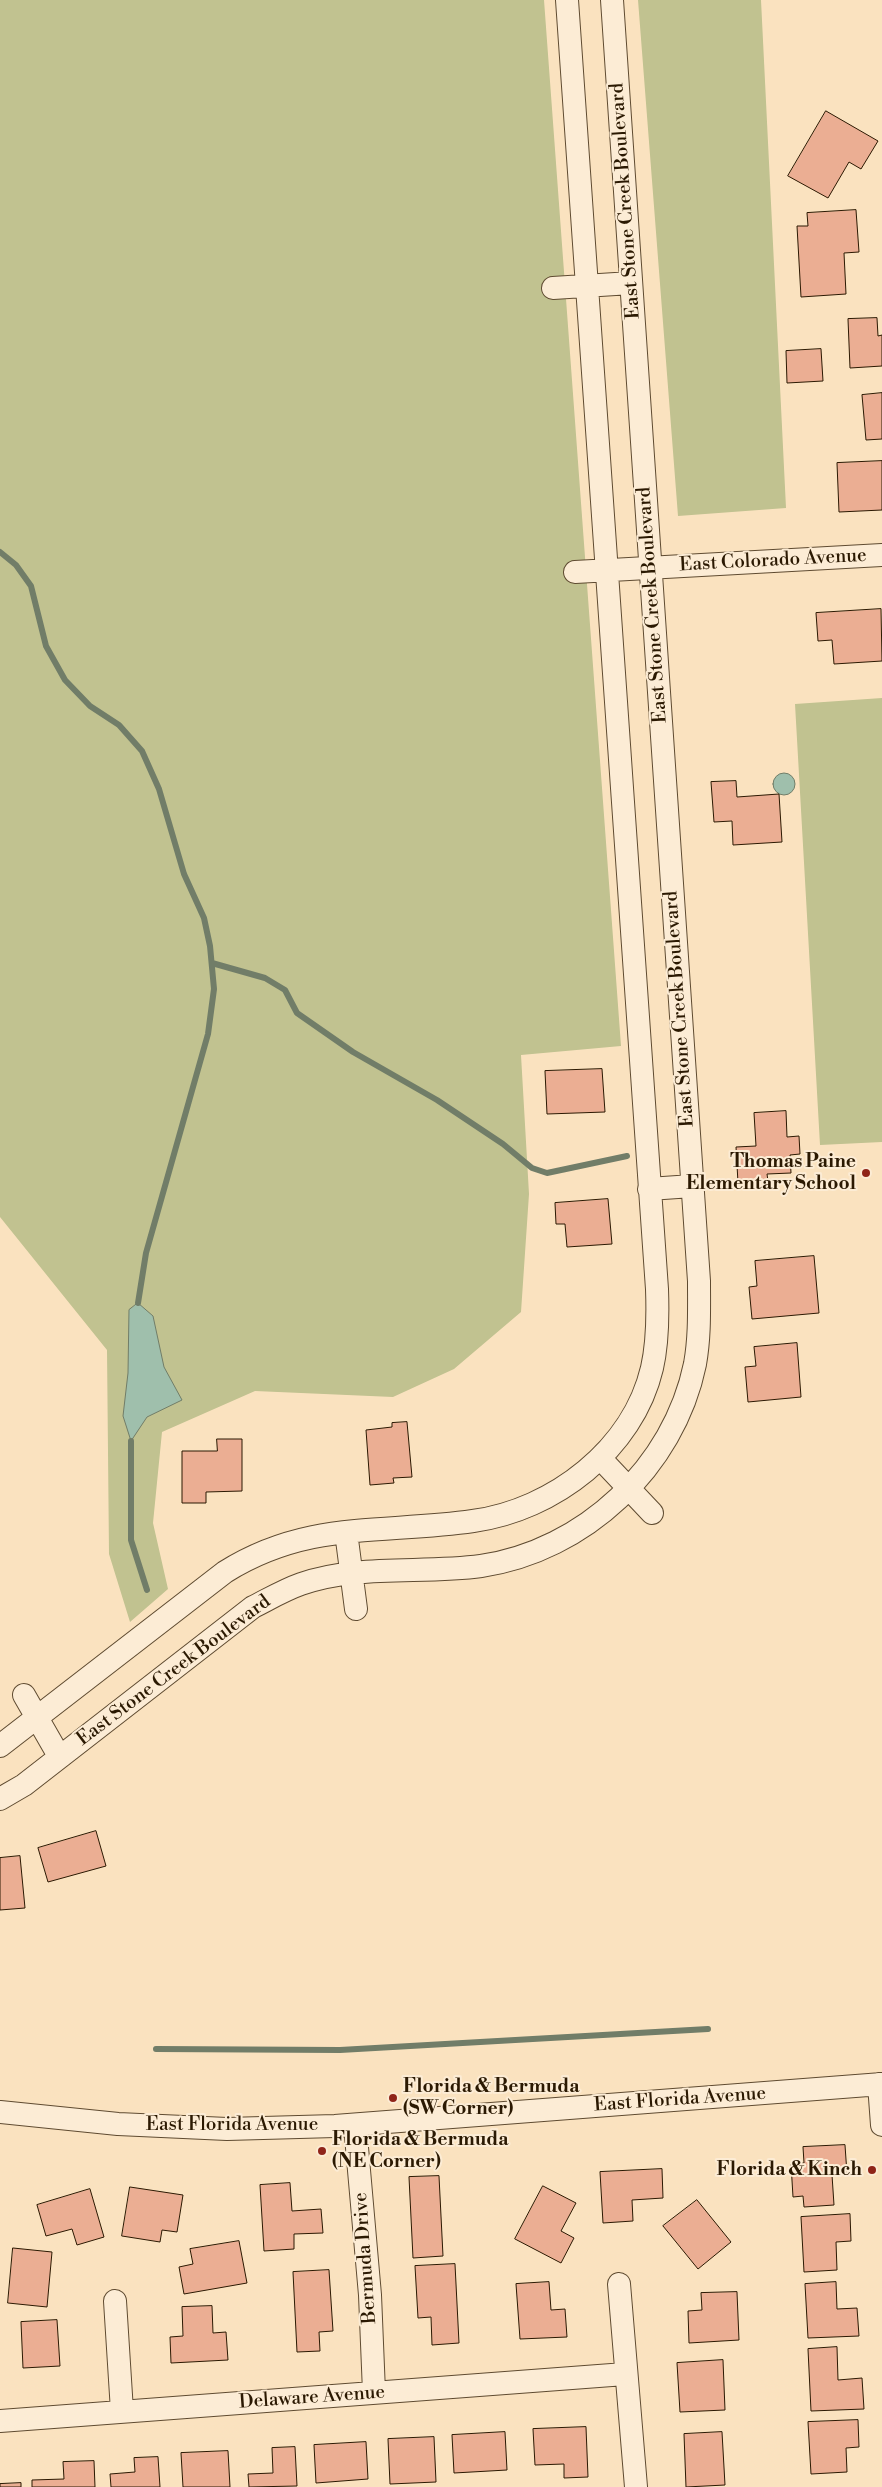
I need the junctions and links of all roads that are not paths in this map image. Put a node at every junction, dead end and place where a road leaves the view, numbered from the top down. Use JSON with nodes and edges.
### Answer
{"nodes":[{"id":1,"x":566,"y":0,"type":"edge"},
{"id":2,"x":612,"y":0,"type":"edge"},
{"id":3,"x":631,"y":282,"type":"junction"},
{"id":4,"x":586,"y":286,"type":"junction"},
{"id":5,"x":553,"y":288,"type":"dead end"},
{"id":6,"x":882,"y":555,"type":"edge"},
{"id":7,"x":651,"y":568,"type":"junction"},
{"id":8,"x":607,"y":570,"type":"junction"},
{"id":9,"x":574,"y":572,"type":"dead end"},
{"id":10,"x":692,"y":1186,"type":"junction"},
{"id":11,"x":649,"y":1189,"type":"junction"},
{"id":12,"x":600,"y":1458,"type":"junction"},
{"id":13,"x":629,"y":1488,"type":"junction"},
{"id":14,"x":652,"y":1513,"type":"dead end"},
{"id":15,"x":346,"y":1532,"type":"junction"},
{"id":16,"x":351,"y":1574,"type":"junction"},
{"id":17,"x":356,"y":1610,"type":"dead end"},
{"id":18,"x":24,"y":1695,"type":"dead end"},
{"id":19,"x":37,"y":1718,"type":"junction"},
{"id":20,"x":0,"y":1746,"type":"edge"},
{"id":21,"x":59,"y":1756,"type":"junction"},
{"id":22,"x":0,"y":1799,"type":"edge"},
{"id":23,"x":881,"y":2084,"type":"edge"},
{"id":24,"x":0,"y":2112,"type":"edge"},
{"id":25,"x":355,"y":2125,"type":"junction"},
{"id":26,"x":882,"y":2125,"type":"edge"},
{"id":27,"x":619,"y":2284,"type":"dead end"},
{"id":28,"x":116,"y":2300,"type":"dead end"},
{"id":29,"x":625,"y":2374,"type":"junction"},
{"id":30,"x":374,"y":2392,"type":"junction"},
{"id":31,"x":122,"y":2411,"type":"junction"},
{"id":32,"x":0,"y":2421,"type":"edge"},
{"id":33,"x":636,"y":2487,"type":"edge"}],
"edges":[{"from":1,"to":4,"type":"street"},
{"from":2,"to":3,"type":"street","name":"East Stone Creek Boulevard"},
{"from":3,"to":4,"type":"street"},
{"from":3,"to":7,"type":"street","name":"East Stone Creek Boulevard"},
{"from":4,"to":5,"type":"street"},
{"from":4,"to":8,"type":"street"},
{"from":6,"to":7,"type":"street","name":"East Colorado Avenue"},
{"from":7,"to":8,"type":"street","name":"East Colorado Avenue"},
{"from":7,"to":10,"type":"street","name":"East Stone Creek Boulevard"},
{"from":8,"to":9,"type":"street","name":"East Colorado Avenue"},
{"from":8,"to":11,"type":"street"},
{"from":10,"to":11,"type":"street"},
{"from":10,"to":13,"type":"street","name":"East Stone Creek Boulevard"},
{"from":11,"to":12,"type":"street"},
{"from":12,"to":13,"type":"street"},
{"from":12,"to":15,"type":"street"},
{"from":13,"to":14,"type":"street"},
{"from":13,"to":16,"type":"street","name":"East Stone Creek Boulevard"},
{"from":15,"to":16,"type":"street"},
{"from":15,"to":19,"type":"street"},
{"from":16,"to":17,"type":"street"},
{"from":16,"to":21,"type":"street","name":"East Stone Creek Boulevard"},
{"from":18,"to":19,"type":"street"},
{"from":19,"to":20,"type":"street"},
{"from":19,"to":21,"type":"street"},
{"from":21,"to":22,"type":"street","name":"East Stone Creek Boulevard"},
{"from":23,"to":25,"type":"street","name":"East Florida Avenue"},
{"from":23,"to":26,"type":"street"},
{"from":24,"to":25,"type":"street","name":"East Florida Avenue"},
{"from":25,"to":30,"type":"street","name":"Bermuda Drive"},
{"from":27,"to":29,"type":"street"},
{"from":28,"to":31,"type":"street"},
{"from":29,"to":30,"type":"street","name":"Delaware Avenue"},
{"from":29,"to":33,"type":"street"},
{"from":30,"to":31,"type":"street","name":"Delaware Avenue"},
{"from":31,"to":32,"type":"street","name":"Delaware Avenue"}]}
